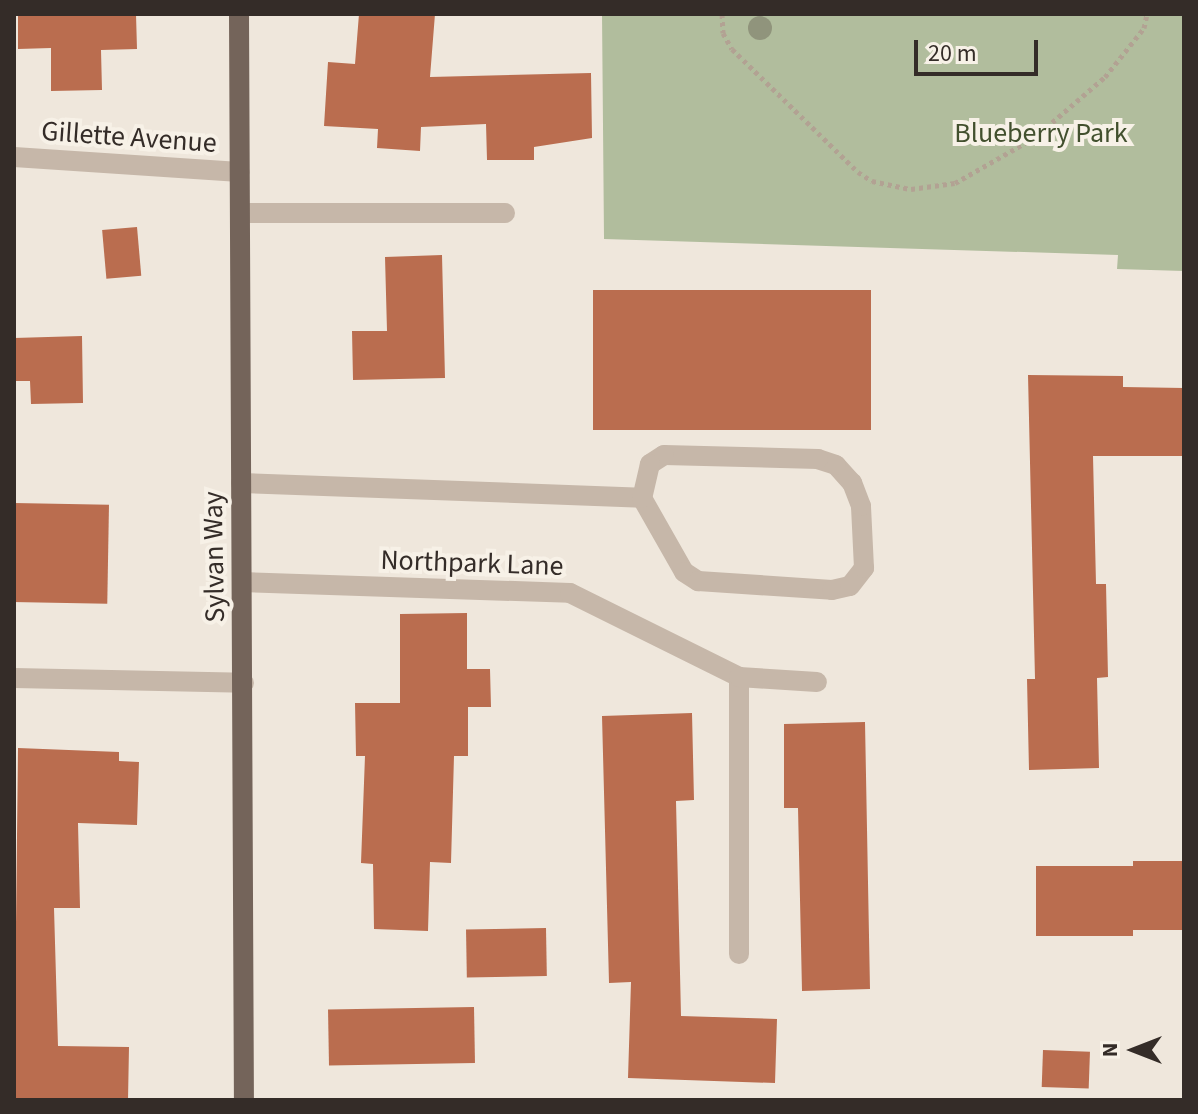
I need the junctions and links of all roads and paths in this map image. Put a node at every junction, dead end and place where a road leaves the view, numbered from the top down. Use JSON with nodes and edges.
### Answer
{"nodes":[{"id":1,"x":239,"y":14,"type":"edge"},
{"id":2,"x":722,"y":14,"type":"edge"},
{"id":3,"x":1147,"y":14,"type":"edge"},
{"id":4,"x":14,"y":157,"type":"edge"},
{"id":5,"x":240,"y":172,"type":"junction"},
{"id":6,"x":240,"y":213,"type":"junction"},
{"id":7,"x":505,"y":213,"type":"dead end"},
{"id":8,"x":241,"y":483,"type":"junction"},
{"id":9,"x":642,"y":498,"type":"junction"},
{"id":10,"x":242,"y":582,"type":"junction"},
{"id":11,"x":739,"y":677,"type":"junction"},
{"id":12,"x":14,"y":678,"type":"edge"},
{"id":13,"x":817,"y":682,"type":"dead end"},
{"id":14,"x":244,"y":683,"type":"junction"},
{"id":15,"x":739,"y":954,"type":"dead end"},
{"id":16,"x":244,"y":1100,"type":"edge"}],
"edges":[{"from":1,"to":5,"type":"main road","name":"Sylvan Way"},
{"from":2,"to":3,"type":"path"},
{"from":4,"to":5,"type":"street","name":"Gillette Avenue"},
{"from":5,"to":6,"type":"main road","name":"Sylvan Way"},
{"from":6,"to":7,"type":"street"},
{"from":6,"to":8,"type":"main road","name":"Sylvan Way"},
{"from":8,"to":9,"type":"street"},
{"from":8,"to":10,"type":"main road","name":"Sylvan Way"},
{"from":9,"to":9,"type":"street"},
{"from":10,"to":11,"type":"street","name":"Northpark Lane"},
{"from":10,"to":14,"type":"main road","name":"Sylvan Way"},
{"from":11,"to":13,"type":"street"},
{"from":11,"to":15,"type":"street"},
{"from":12,"to":14,"type":"street"},
{"from":14,"to":16,"type":"main road","name":"Sylvan Way"}]}
